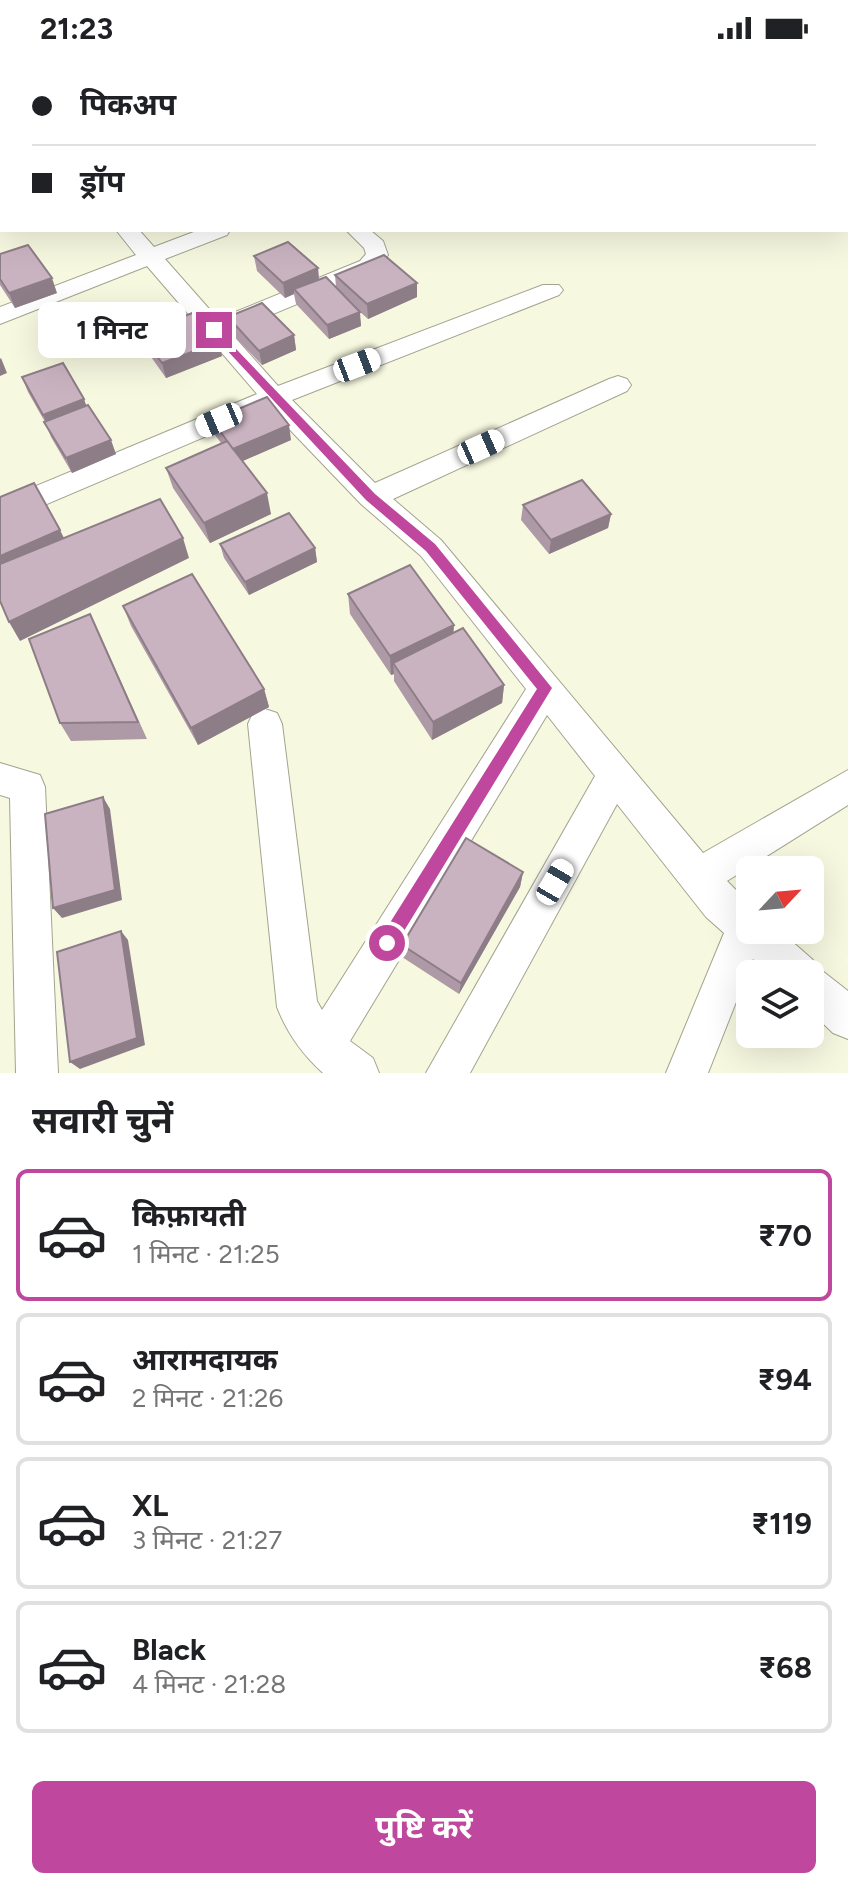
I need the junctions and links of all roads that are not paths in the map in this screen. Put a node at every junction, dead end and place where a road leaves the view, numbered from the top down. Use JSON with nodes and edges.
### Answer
{"nodes":[{"id":1,"x":129,"y":232,"type":"edge"},
{"id":2,"x":214,"y":232,"type":"edge"},
{"id":3,"x":359,"y":232,"type":"edge"},
{"id":4,"x":151,"y":258,"type":"junction"},
{"id":5,"x":551,"y":290,"type":"dead end"},
{"id":6,"x":0,"y":316,"type":"edge"},
{"id":7,"x":214,"y":330,"type":"junction"},
{"id":8,"x":618,"y":385,"type":"dead end"},
{"id":9,"x":274,"y":397,"type":"junction"},
{"id":10,"x":371,"y":497,"type":"junction"},
{"id":11,"x":0,"y":513,"type":"edge"},
{"id":12,"x":545,"y":688,"type":"junction"},
{"id":13,"x":265,"y":724,"type":"dead end"},
{"id":14,"x":616,"y":773,"type":"junction"},
{"id":15,"x":0,"y":779,"type":"edge"},
{"id":16,"x":848,"y":786,"type":"edge"},
{"id":17,"x":699,"y":877,"type":"junction"},
{"id":18,"x":736,"y":917,"type":"edge"},
{"id":19,"x":739,"y":944,"type":"edge"},
{"id":20,"x":764,"y":944,"type":"edge"},
{"id":21,"x":783,"y":960,"type":"edge"},
{"id":22,"x":824,"y":997,"type":"edge"},
{"id":23,"x":848,"y":1018,"type":"edge"},
{"id":24,"x":324,"y":1045,"type":"junction"},
{"id":25,"x":37,"y":1073,"type":"edge"},
{"id":26,"x":358,"y":1073,"type":"edge"},
{"id":27,"x":447,"y":1073,"type":"edge"},
{"id":28,"x":687,"y":1073,"type":"edge"}],
"edges":[{"from":1,"to":4,"type":"street"},
{"from":2,"to":4,"type":"street"},
{"from":3,"to":7,"type":"street"},
{"from":4,"to":6,"type":"street"},
{"from":4,"to":7,"type":"street"},
{"from":5,"to":9,"type":"street"},
{"from":7,"to":9,"type":"street"},
{"from":8,"to":10,"type":"street"},
{"from":9,"to":10,"type":"street"},
{"from":9,"to":11,"type":"street"},
{"from":10,"to":12,"type":"street"},
{"from":12,"to":14,"type":"street"},
{"from":12,"to":24,"type":"street"},
{"from":13,"to":24,"type":"street"},
{"from":14,"to":17,"type":"street"},
{"from":14,"to":27,"type":"street"},
{"from":15,"to":25,"type":"street"},
{"from":16,"to":17,"type":"street"},
{"from":17,"to":18,"type":"street"},
{"from":19,"to":28,"type":"street"},
{"from":20,"to":21,"type":"street"},
{"from":22,"to":23,"type":"street"},
{"from":24,"to":26,"type":"street"}]}
